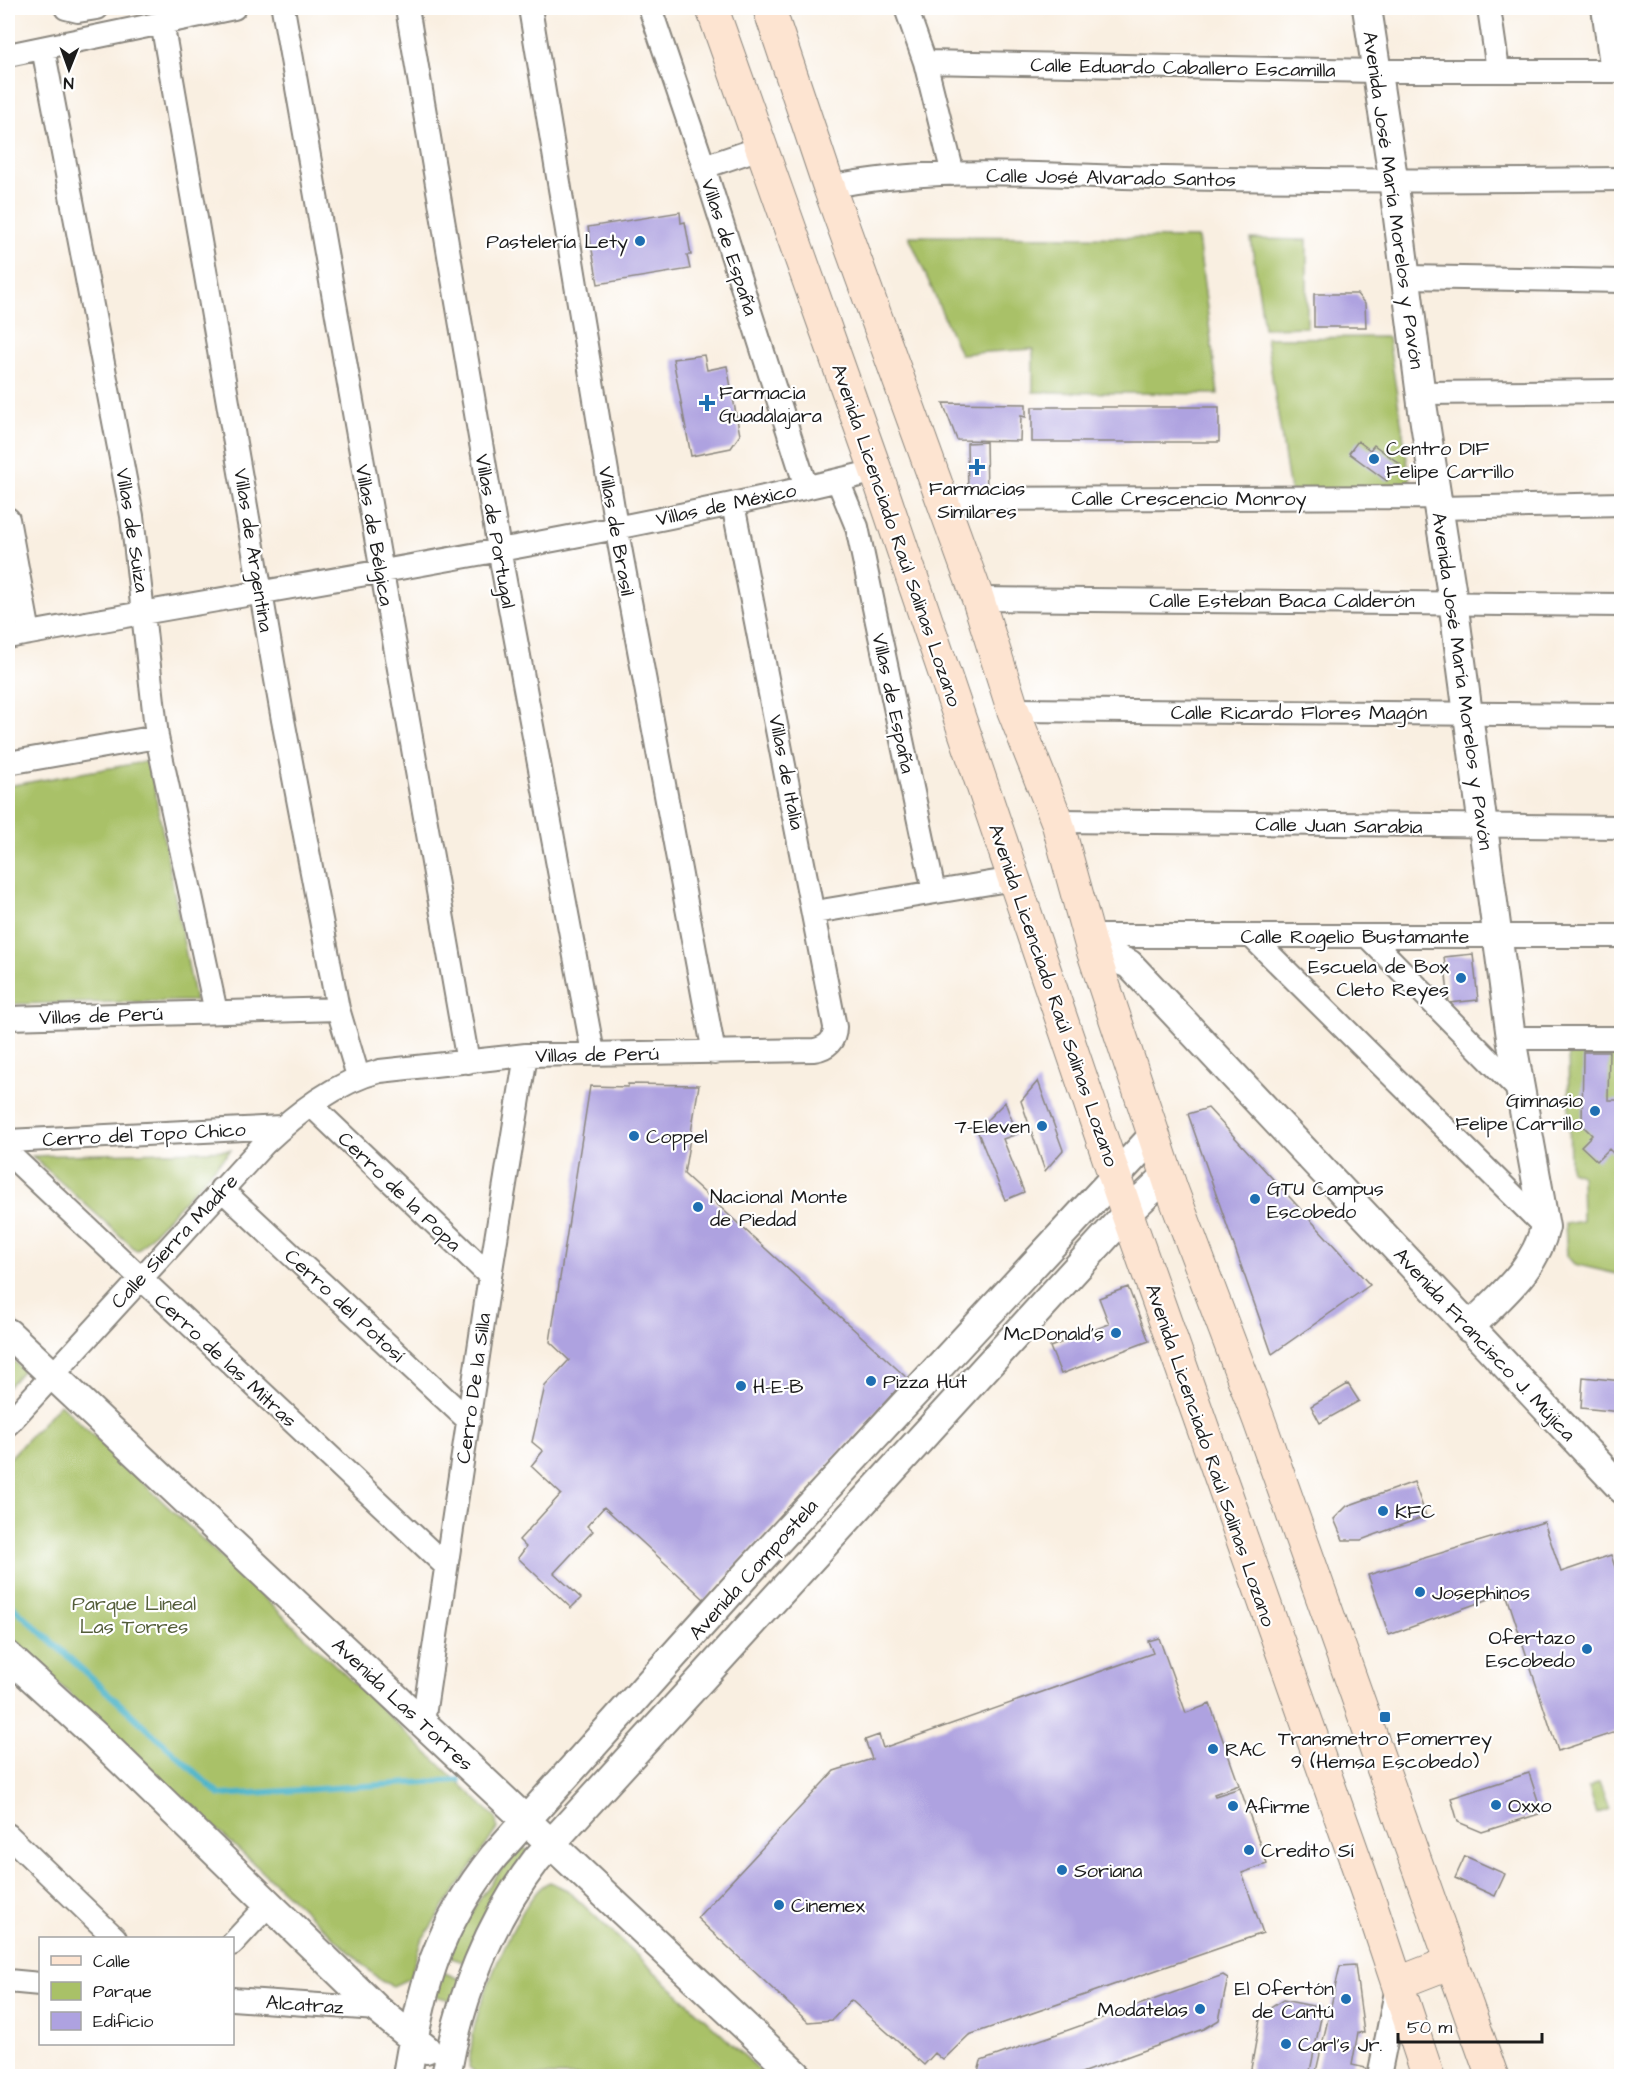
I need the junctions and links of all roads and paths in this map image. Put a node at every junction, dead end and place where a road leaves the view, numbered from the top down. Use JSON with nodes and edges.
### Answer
{"nodes":[{"id":1,"x":66,"y":8,"type":"edge"},
{"id":2,"x":97,"y":8,"type":"edge"},
{"id":3,"x":234,"y":8,"type":"edge"},
{"id":4,"x":283,"y":8,"type":"edge"},
{"id":5,"x":407,"y":8,"type":"edge"},
{"id":6,"x":530,"y":8,"type":"edge"},
{"id":7,"x":650,"y":8,"type":"edge"},
{"id":8,"x":712,"y":8,"type":"edge"},
{"id":9,"x":769,"y":8,"type":"edge"},
{"id":10,"x":906,"y":8,"type":"edge"},
{"id":11,"x":1367,"y":8,"type":"edge"},
{"id":12,"x":1489,"y":8,"type":"edge"},
{"id":13,"x":1603,"y":8,"type":"edge"},
{"id":14,"x":162,"y":22,"type":"junction"},
{"id":15,"x":43,"y":48,"type":"junction"},
{"id":16,"x":8,"y":55,"type":"edge"},
{"id":17,"x":926,"y":62,"type":"junction"},
{"id":18,"x":1498,"y":70,"type":"junction"},
{"id":19,"x":1376,"y":71,"type":"junction"},
{"id":20,"x":1617,"y":71,"type":"edge"},
{"id":21,"x":760,"y":148,"type":"junction"},
{"id":22,"x":704,"y":167,"type":"junction"},
{"id":23,"x":953,"y":174,"type":"junction"},
{"id":24,"x":1622,"y":179,"type":"edge"},
{"id":25,"x":1394,"y":182,"type":"junction"},
{"id":26,"x":830,"y":187,"type":"junction"},
{"id":27,"x":1406,"y":277,"type":"junction"},
{"id":28,"x":1622,"y":281,"type":"edge"},
{"id":29,"x":1622,"y":391,"type":"edge"},
{"id":30,"x":1421,"y":393,"type":"junction"},
{"id":31,"x":876,"y":471,"type":"junction"},
{"id":32,"x":838,"y":481,"type":"junction"},
{"id":33,"x":806,"y":487,"type":"junction"},
{"id":34,"x":942,"y":499,"type":"junction"},
{"id":35,"x":1437,"y":502,"type":"junction"},
{"id":36,"x":733,"y":504,"type":"junction"},
{"id":37,"x":1622,"y":504,"type":"edge"},
{"id":38,"x":8,"y":519,"type":"edge"},
{"id":39,"x":616,"y":526,"type":"junction"},
{"id":40,"x":499,"y":549,"type":"junction"},
{"id":41,"x":381,"y":570,"type":"junction"},
{"id":42,"x":262,"y":593,"type":"junction"},
{"id":43,"x":978,"y":599,"type":"junction"},
{"id":44,"x":1453,"y":601,"type":"junction"},
{"id":45,"x":1622,"y":605,"type":"edge"},
{"id":46,"x":145,"y":613,"type":"junction"},
{"id":47,"x":18,"y":635,"type":"edge"},
{"id":48,"x":1013,"y":710,"type":"junction"},
{"id":49,"x":1468,"y":713,"type":"junction"},
{"id":50,"x":1622,"y":715,"type":"edge"},
{"id":51,"x":157,"y":737,"type":"junction"},
{"id":52,"x":8,"y":763,"type":"edge"},
{"id":53,"x":1057,"y":821,"type":"junction"},
{"id":54,"x":1483,"y":827,"type":"junction"},
{"id":55,"x":1622,"y":827,"type":"edge"},
{"id":56,"x":1014,"y":879,"type":"junction"},
{"id":57,"x":934,"y":892,"type":"junction"},
{"id":58,"x":814,"y":912,"type":"junction"},
{"id":59,"x":1251,"y":936,"type":"junction"},
{"id":60,"x":1367,"y":936,"type":"junction"},
{"id":61,"x":1499,"y":936,"type":"junction"},
{"id":62,"x":1622,"y":936,"type":"edge"},
{"id":63,"x":1091,"y":943,"type":"junction"},
{"id":64,"x":338,"y":1009,"type":"junction"},
{"id":65,"x":216,"y":1012,"type":"junction"},
{"id":66,"x":8,"y":1018,"type":"edge"},
{"id":67,"x":1511,"y":1038,"type":"junction"},
{"id":68,"x":1622,"y":1038,"type":"edge"},
{"id":69,"x":833,"y":1039,"type":"joint"},
{"id":70,"x":593,"y":1053,"type":"junction"},
{"id":71,"x":714,"y":1053,"type":"junction"},
{"id":72,"x":526,"y":1055,"type":"junction"},
{"id":73,"x":468,"y":1062,"type":"junction"},
{"id":74,"x":358,"y":1076,"type":"junction"},
{"id":75,"x":1520,"y":1091,"type":"junction"},
{"id":76,"x":311,"y":1105,"type":"junction"},
{"id":77,"x":281,"y":1128,"type":"junction"},
{"id":78,"x":1154,"y":1136,"type":"junction"},
{"id":79,"x":8,"y":1141,"type":"edge"},
{"id":80,"x":8,"y":1153,"type":"edge"},
{"id":81,"x":1167,"y":1174,"type":"junction"},
{"id":82,"x":1116,"y":1175,"type":"junction"},
{"id":83,"x":221,"y":1189,"type":"junction"},
{"id":84,"x":1127,"y":1213,"type":"junction"},
{"id":85,"x":1545,"y":1227,"type":"junction"},
{"id":86,"x":490,"y":1276,"type":"junction"},
{"id":87,"x":139,"y":1279,"type":"junction"},
{"id":88,"x":1469,"y":1328,"type":"junction"},
{"id":89,"x":8,"y":1333,"type":"edge"},
{"id":90,"x":53,"y":1375,"type":"junction"},
{"id":91,"x":469,"y":1421,"type":"junction"},
{"id":92,"x":889,"y":1423,"type":"junction"},
{"id":93,"x":8,"y":1425,"type":"edge"},
{"id":94,"x":914,"y":1445,"type":"junction"},
{"id":95,"x":1622,"y":1489,"type":"edge"},
{"id":96,"x":446,"y":1566,"type":"junction"},
{"id":97,"x":745,"y":1576,"type":"junction"},
{"id":98,"x":771,"y":1600,"type":"junction"},
{"id":99,"x":8,"y":1656,"type":"edge"},
{"id":100,"x":423,"y":1722,"type":"junction"},
{"id":101,"x":527,"y":1820,"type":"junction"},
{"id":102,"x":8,"y":1835,"type":"edge"},
{"id":103,"x":551,"y":1843,"type":"junction"},
{"id":104,"x":270,"y":1902,"type":"junction"},
{"id":105,"x":114,"y":1937,"type":"edge"},
{"id":106,"x":234,"y":1942,"type":"edge"},
{"id":107,"x":1452,"y":1962,"type":"junction"},
{"id":108,"x":8,"y":1981,"type":"edge"},
{"id":109,"x":1398,"y":1983,"type":"junction"},
{"id":110,"x":39,"y":1984,"type":"edge"},
{"id":111,"x":234,"y":1999,"type":"edge"},
{"id":112,"x":377,"y":2009,"type":"junction"},
{"id":113,"x":413,"y":2039,"type":"junction"},
{"id":114,"x":451,"y":2073,"type":"edge"},
{"id":115,"x":407,"y":2076,"type":"edge"},
{"id":116,"x":798,"y":2076,"type":"edge"},
{"id":117,"x":1379,"y":2076,"type":"edge"},
{"id":118,"x":1428,"y":2076,"type":"edge"},
{"id":119,"x":1492,"y":2076,"type":"edge"}],
"edges":[{"from":1,"to":2,"type":"street"},
{"from":3,"to":14,"type":"street"},
{"from":4,"to":41,"type":"street","name":"Villas de Bélgica"},
{"from":5,"to":40,"type":"street","name":"Villas de Portugal"},
{"from":6,"to":39,"type":"street","name":"Villas de Brasil"},
{"from":7,"to":22,"type":"street","name":"Villas de España"},
{"from":8,"to":21,"type":"main road","name":"Avenida Licenciado Raúl Salinas Lozano"},
{"from":9,"to":26,"type":"main road"},
{"from":10,"to":17,"type":"street"},
{"from":11,"to":19,"type":"street","name":"Avenida José María Morelos y Pavón"},
{"from":12,"to":18,"type":"street"},
{"from":13,"to":20,"type":"street"},
{"from":14,"to":15,"type":"street"},
{"from":14,"to":42,"type":"street","name":"Villas de Argentina"},
{"from":15,"to":16,"type":"street"},
{"from":15,"to":46,"type":"street","name":"Villas de Suiza"},
{"from":17,"to":19,"type":"street","name":"Calle Eduardo Caballero Escamilla"},
{"from":17,"to":23,"type":"street"},
{"from":18,"to":19,"type":"street","name":"Calle Eduardo Caballero Escamilla"},
{"from":18,"to":20,"type":"street","name":"Calle Eduardo Caballero Escamilla"},
{"from":19,"to":25,"type":"street","name":"Avenida José María Morelos y Pavón"},
{"from":21,"to":22,"type":"street"},
{"from":21,"to":31,"type":"main road","name":"Avenida Licenciado Raúl Salinas Lozano"},
{"from":22,"to":33,"type":"street","name":"Villas de España"},
{"from":23,"to":25,"type":"street","name":"Calle José Alvarado Santos"},
{"from":23,"to":26,"type":"street","name":"Calle José Alvarado Santos"},
{"from":24,"to":25,"type":"street","name":"Calle José Alvarado Santos"},
{"from":25,"to":27,"type":"street","name":"Avenida José María Morelos y Pavón"},
{"from":26,"to":34,"type":"main road"},
{"from":27,"to":28,"type":"street"},
{"from":27,"to":30,"type":"street","name":"Avenida José María Morelos y Pavón"},
{"from":29,"to":30,"type":"street"},
{"from":30,"to":35,"type":"street","name":"Avenida José María Morelos y Pavón"},
{"from":31,"to":32,"type":"street","name":"Villas de México"},
{"from":31,"to":56,"type":"main road","name":"Avenida Licenciado Raúl Salinas Lozano"},
{"from":32,"to":33,"type":"street","name":"Villas de México"},
{"from":32,"to":57,"type":"street","name":"Villas de España"},
{"from":33,"to":36,"type":"street","name":"Villas de México"},
{"from":34,"to":35,"type":"street","name":"Calle Crescencio Monroy"},
{"from":34,"to":43,"type":"main road"},
{"from":35,"to":37,"type":"street","name":"Calle Crescencio Monroy"},
{"from":35,"to":44,"type":"street","name":"Avenida José María Morelos y Pavón"},
{"from":36,"to":39,"type":"street","name":"Villas de México"},
{"from":36,"to":58,"type":"street","name":"Villas de Italia"},
{"from":38,"to":47,"type":"street"},
{"from":39,"to":40,"type":"street","name":"Villas de México"},
{"from":39,"to":71,"type":"street","name":"Villas de Brasil"},
{"from":40,"to":41,"type":"street","name":"Villas de México"},
{"from":40,"to":70,"type":"street","name":"Villas de Portugal"},
{"from":41,"to":42,"type":"street","name":"Villas de México"},
{"from":41,"to":73,"type":"street","name":"Villas de Bélgica"},
{"from":42,"to":46,"type":"street","name":"Villas de México"},
{"from":42,"to":64,"type":"street","name":"Villas de Argentina"},
{"from":43,"to":44,"type":"street","name":"Calle Esteban Baca Calderón"},
{"from":43,"to":48,"type":"main road"},
{"from":44,"to":45,"type":"street","name":"Calle Esteban Baca Calderón"},
{"from":44,"to":49,"type":"street","name":"Avenida José María Morelos y Pavón"},
{"from":46,"to":47,"type":"street","name":"Villas de México"},
{"from":46,"to":51,"type":"street","name":"Villas de Suiza"},
{"from":48,"to":49,"type":"street","name":"Calle Ricardo Flores Magón"},
{"from":48,"to":53,"type":"main road"},
{"from":49,"to":50,"type":"street","name":"Calle Ricardo Flores Magón"},
{"from":49,"to":54,"type":"street","name":"Avenida José María Morelos y Pavón"},
{"from":51,"to":52,"type":"street"},
{"from":51,"to":65,"type":"street","name":"Villas de Suiza"},
{"from":53,"to":54,"type":"street","name":"Calle Juan Sarabia"},
{"from":53,"to":63,"type":"main road"},
{"from":54,"to":55,"type":"street","name":"Calle Juan Sarabia"},
{"from":54,"to":61,"type":"street","name":"Avenida José María Morelos y Pavón"},
{"from":56,"to":57,"type":"street"},
{"from":56,"to":82,"type":"main road","name":"Avenida Licenciado Raúl Salinas Lozano"},
{"from":57,"to":58,"type":"street"},
{"from":58,"to":69,"type":"street","name":"Villas de Italia"},
{"from":59,"to":60,"type":"street","name":"Calle Rogelio Bustamante"},
{"from":59,"to":63,"type":"street","name":"Calle Rogelio Bustamante"},
{"from":59,"to":85,"type":"street"},
{"from":60,"to":61,"type":"street","name":"Calle Rogelio Bustamante"},
{"from":60,"to":75,"type":"street"},
{"from":61,"to":62,"type":"street","name":"Calle Rogelio Bustamante"},
{"from":61,"to":67,"type":"street","name":"Avenida José María Morelos y Pavón"},
{"from":63,"to":78,"type":"main road"},
{"from":63,"to":88,"type":"street","name":"Avenida Francisco J. Mújica"},
{"from":64,"to":65,"type":"street","name":"Villas de Perú"},
{"from":64,"to":74,"type":"street","name":"Villas de Argentina"},
{"from":65,"to":66,"type":"street","name":"Villas de Perú"},
{"from":67,"to":68,"type":"street"},
{"from":67,"to":75,"type":"street","name":"Avenida José María Morelos y Pavón"},
{"from":69,"to":71,"type":"street","name":"Villas de Perú"},
{"from":70,"to":71,"type":"street","name":"Villas de Perú"},
{"from":70,"to":72,"type":"street","name":"Villas de Perú"},
{"from":72,"to":73,"type":"street","name":"Villas de Perú"},
{"from":72,"to":86,"type":"street","name":"Cerro De la Silla"},
{"from":73,"to":74,"type":"street","name":"Villas de Perú"},
{"from":74,"to":76,"type":"street","name":"Calle Sierra Madre"},
{"from":75,"to":85,"type":"street","name":"Avenida José María Morelos y Pavón"},
{"from":76,"to":77,"type":"street","name":"Calle Sierra Madre"},
{"from":76,"to":86,"type":"street","name":"Cerro de la Popa"},
{"from":77,"to":79,"type":"street","name":"Cerro del Topo Chico"},
{"from":77,"to":83,"type":"street","name":"Calle Sierra Madre"},
{"from":78,"to":81,"type":"main road"},
{"from":78,"to":82,"type":"street","name":"Avenida Compostela"},
{"from":80,"to":87,"type":"street","name":"Cerro de las Mitras"},
{"from":81,"to":84,"type":"street","name":"Avenida Compostela"},
{"from":81,"to":107,"type":"main road"},
{"from":82,"to":84,"type":"main road","name":"Avenida Licenciado Raúl Salinas Lozano"},
{"from":82,"to":92,"type":"street","name":"Avenida Compostela"},
{"from":83,"to":87,"type":"street","name":"Calle Sierra Madre"},
{"from":83,"to":91,"type":"street","name":"Cerro del Potosí"},
{"from":84,"to":94,"type":"street","name":"Avenida Compostela"},
{"from":84,"to":109,"type":"main road","name":"Avenida Licenciado Raúl Salinas Lozano"},
{"from":85,"to":88,"type":"street"},
{"from":86,"to":91,"type":"street","name":"Cerro De la Silla"},
{"from":87,"to":90,"type":"street","name":"Calle Sierra Madre"},
{"from":87,"to":96,"type":"street","name":"Cerro de las Mitras"},
{"from":88,"to":95,"type":"street","name":"Avenida Francisco J. Mújica"},
{"from":89,"to":90,"type":"street","name":"Avenida Las Torres"},
{"from":90,"to":93,"type":"street","name":"Calle Sierra Madre"},
{"from":90,"to":100,"type":"street","name":"Avenida Las Torres"},
{"from":91,"to":96,"type":"street","name":"Cerro De la Silla"},
{"from":92,"to":94,"type":"street"},
{"from":92,"to":97,"type":"street","name":"Avenida Compostela"},
{"from":94,"to":98,"type":"street","name":"Avenida Compostela"},
{"from":96,"to":100,"type":"street","name":"Cerro De la Silla"},
{"from":97,"to":98,"type":"street"},
{"from":97,"to":101,"type":"street","name":"Avenida Compostela"},
{"from":98,"to":103,"type":"street","name":"Avenida Compostela"},
{"from":99,"to":104,"type":"street"},
{"from":100,"to":101,"type":"street","name":"Avenida Las Torres"},
{"from":101,"to":103,"type":"street","name":"Avenida Las Torres"},
{"from":101,"to":113,"type":"street","name":"Avenida Compostela"},
{"from":102,"to":105,"type":"street"},
{"from":103,"to":114,"type":"street","name":"Avenida Compostela"},
{"from":103,"to":116,"type":"street","name":"Avenida Las Torres"},
{"from":104,"to":106,"type":"street"},
{"from":104,"to":112,"type":"street"},
{"from":107,"to":109,"type":"main road"},
{"from":107,"to":119,"type":"main road"},
{"from":108,"to":110,"type":"street"},
{"from":109,"to":117,"type":"street"},
{"from":109,"to":118,"type":"main road","name":"Avenida Licenciado Raúl Salinas Lozano"},
{"from":111,"to":112,"type":"street","name":"Alcatraz"},
{"from":112,"to":113,"type":"street"},
{"from":113,"to":114,"type":"street"},
{"from":113,"to":115,"type":"street","name":"Avenida Compostela"}]}
